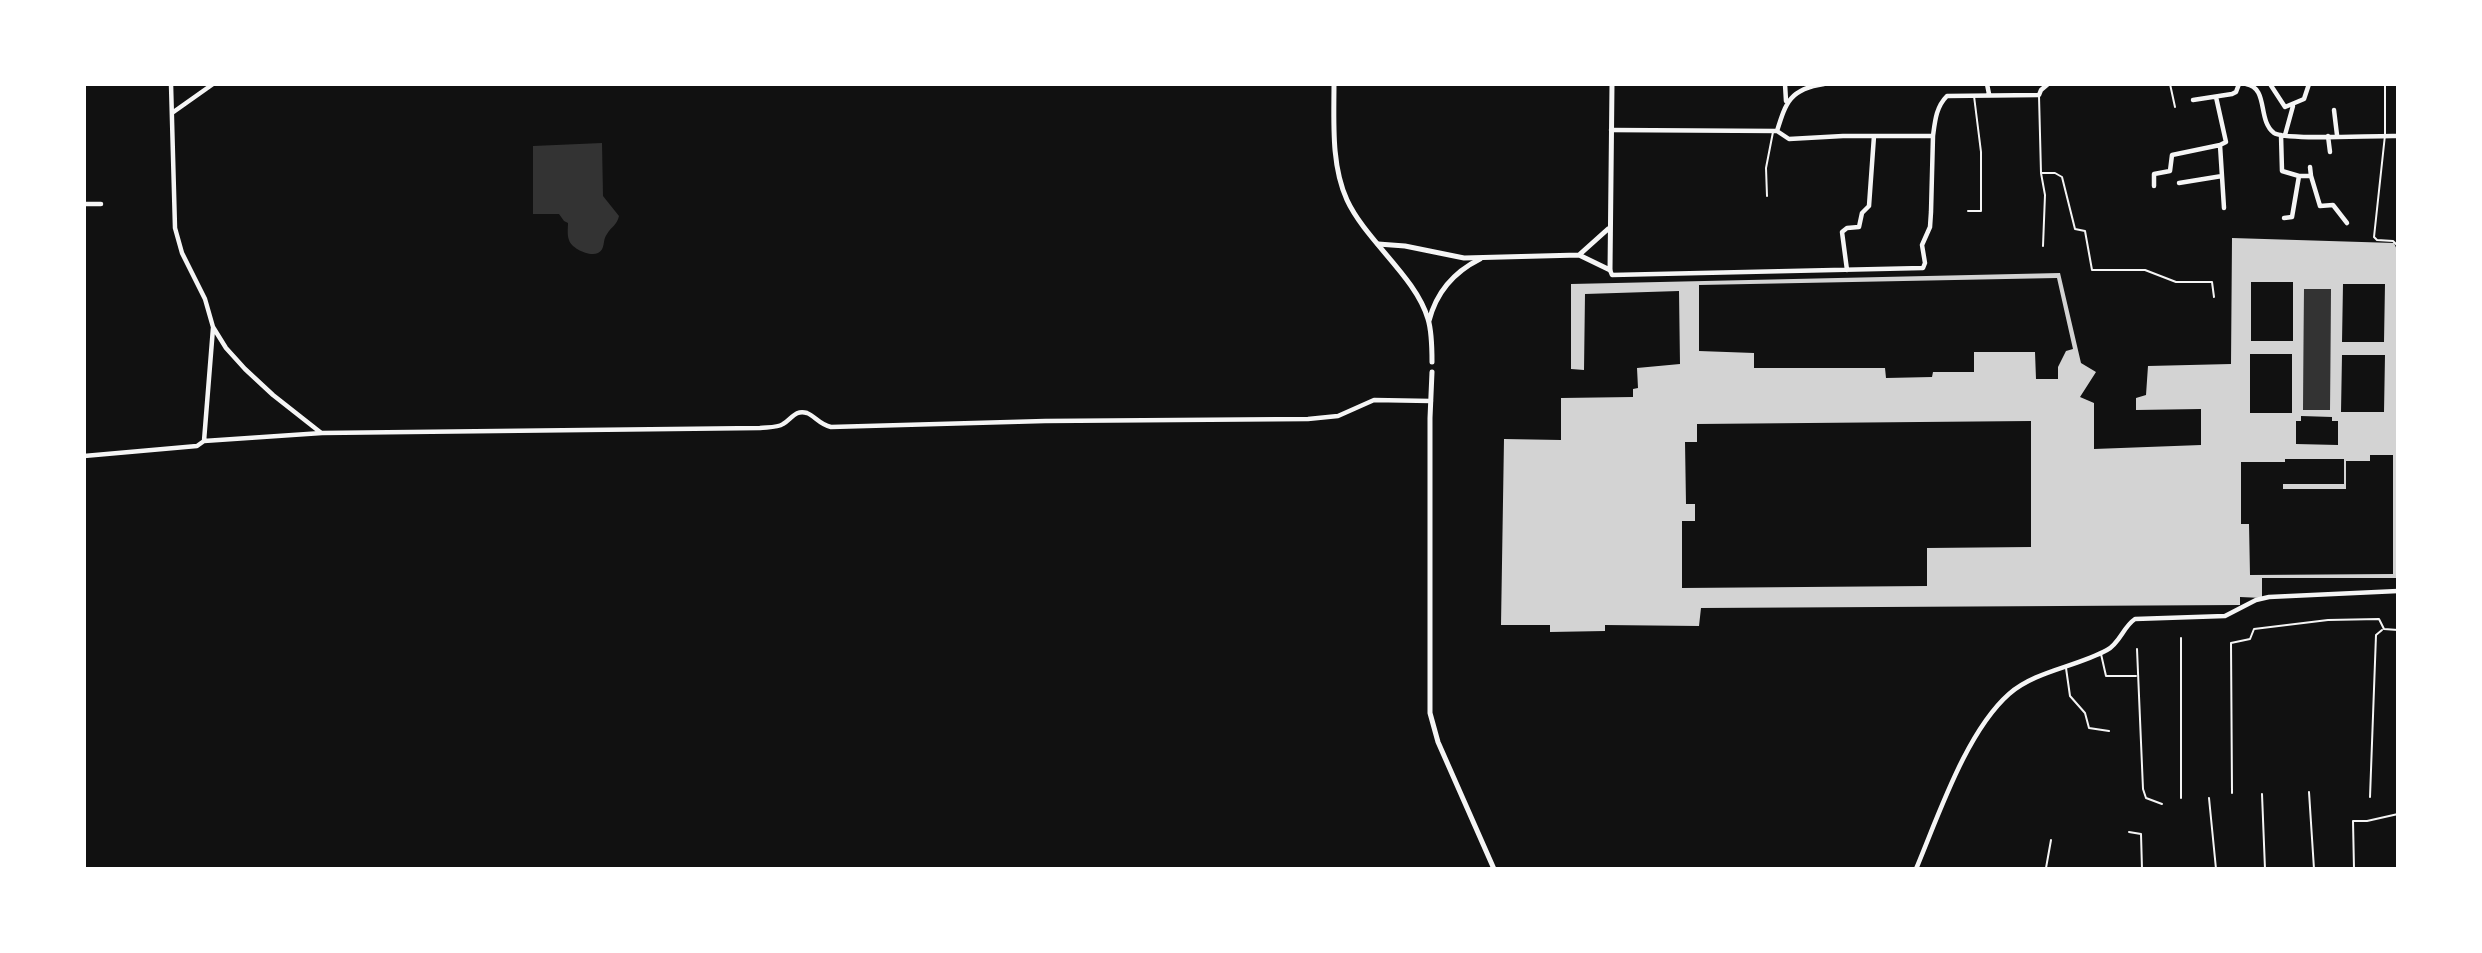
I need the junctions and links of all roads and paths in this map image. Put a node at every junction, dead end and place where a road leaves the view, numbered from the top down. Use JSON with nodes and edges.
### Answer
{"nodes":[{"id":1,"x":171,"y":84,"type":"edge"},
{"id":2,"x":213,"y":84,"type":"edge"},
{"id":3,"x":1334,"y":84,"type":"edge"},
{"id":4,"x":1612,"y":84,"type":"edge"},
{"id":5,"x":1785,"y":84,"type":"edge"},
{"id":6,"x":1824,"y":84,"type":"edge"},
{"id":7,"x":1987,"y":84,"type":"edge"},
{"id":8,"x":2048,"y":84,"type":"edge"},
{"id":9,"x":2170,"y":84,"type":"edge"},
{"id":10,"x":2239,"y":84,"type":"edge"},
{"id":11,"x":2246,"y":84,"type":"edge"},
{"id":12,"x":2270,"y":84,"type":"edge"},
{"id":13,"x":2309,"y":84,"type":"edge"},
{"id":14,"x":2385,"y":84,"type":"edge"},
{"id":15,"x":1989,"y":94,"type":"junction"},
{"id":16,"x":2039,"y":94,"type":"junction"},
{"id":17,"x":1973,"y":95,"type":"junction"},
{"id":18,"x":2216,"y":97,"type":"junction"},
{"id":19,"x":2193,"y":100,"type":"dead end"},
{"id":20,"x":1786,"y":101,"type":"junction"},
{"id":21,"x":2293,"y":105,"type":"junction"},
{"id":22,"x":2175,"y":107,"type":"dead end"},
{"id":23,"x":2334,"y":110,"type":"dead end"},
{"id":24,"x":172,"y":113,"type":"junction"},
{"id":25,"x":1611,"y":130,"type":"junction"},
{"id":26,"x":1775,"y":131,"type":"junction"},
{"id":27,"x":2280,"y":135,"type":"junction"},
{"id":28,"x":2337,"y":135,"type":"junction"},
{"id":29,"x":2385,"y":135,"type":"junction"},
{"id":30,"x":1874,"y":136,"type":"junction"},
{"id":31,"x":1933,"y":136,"type":"junction"},
{"id":32,"x":2328,"y":136,"type":"junction"},
{"id":33,"x":2398,"y":136,"type":"edge"},
{"id":34,"x":2220,"y":145,"type":"junction"},
{"id":35,"x":2330,"y":152,"type":"dead end"},
{"id":36,"x":2310,"y":167,"type":"dead end"},
{"id":37,"x":2041,"y":173,"type":"junction"},
{"id":38,"x":2222,"y":176,"type":"junction"},
{"id":39,"x":2299,"y":176,"type":"junction"},
{"id":40,"x":2311,"y":176,"type":"junction"},
{"id":41,"x":2179,"y":183,"type":"dead end"},
{"id":42,"x":2154,"y":186,"type":"dead end"},
{"id":43,"x":1767,"y":196,"type":"dead end"},
{"id":44,"x":84,"y":204,"type":"edge"},
{"id":45,"x":101,"y":204,"type":"dead end"},
{"id":46,"x":2224,"y":208,"type":"dead end"},
{"id":47,"x":1968,"y":211,"type":"dead end"},
{"id":48,"x":2284,"y":218,"type":"dead end"},
{"id":49,"x":2347,"y":223,"type":"dead end"},
{"id":50,"x":1609,"y":229,"type":"junction"},
{"id":51,"x":1378,"y":244,"type":"junction"},
{"id":52,"x":2043,"y":246,"type":"dead end"},
{"id":53,"x":2398,"y":246,"type":"edge"},
{"id":54,"x":1579,"y":255,"type":"junction"},
{"id":55,"x":1480,"y":259,"type":"junction"},
{"id":56,"x":1610,"y":270,"type":"junction"},
{"id":57,"x":1847,"y":270,"type":"junction"},
{"id":58,"x":2214,"y":297,"type":"dead end"},
{"id":59,"x":1429,"y":321,"type":"junction"},
{"id":60,"x":213,"y":327,"type":"junction"},
{"id":61,"x":1432,"y":362,"type":"dead end"},
{"id":62,"x":1432,"y":372,"type":"dead end"},
{"id":63,"x":1431,"y":401,"type":"junction"},
{"id":64,"x":321,"y":433,"type":"junction"},
{"id":65,"x":204,"y":441,"type":"junction"},
{"id":66,"x":84,"y":456,"type":"edge"},
{"id":67,"x":2398,"y":591,"type":"edge"},
{"id":68,"x":2384,"y":629,"type":"junction"},
{"id":69,"x":2398,"y":631,"type":"edge"},
{"id":70,"x":2181,"y":638,"type":"dead end"},
{"id":71,"x":2137,"y":649,"type":"dead end"},
{"id":72,"x":2101,"y":652,"type":"junction"},
{"id":73,"x":2065,"y":667,"type":"junction"},
{"id":74,"x":2138,"y":676,"type":"junction"},
{"id":75,"x":2109,"y":731,"type":"dead end"},
{"id":76,"x":2309,"y":792,"type":"dead end"},
{"id":77,"x":2232,"y":793,"type":"dead end"},
{"id":78,"x":2262,"y":794,"type":"dead end"},
{"id":79,"x":2370,"y":797,"type":"dead end"},
{"id":80,"x":2181,"y":798,"type":"dead end"},
{"id":81,"x":2209,"y":798,"type":"dead end"},
{"id":82,"x":2162,"y":804,"type":"dead end"},
{"id":83,"x":2398,"y":814,"type":"edge"},
{"id":84,"x":2129,"y":832,"type":"dead end"},
{"id":85,"x":2051,"y":840,"type":"dead end"},
{"id":86,"x":1494,"y":869,"type":"edge"},
{"id":87,"x":1916,"y":869,"type":"edge"},
{"id":88,"x":2058,"y":869,"type":"edge"},
{"id":89,"x":2088,"y":869,"type":"edge"},
{"id":90,"x":2102,"y":869,"type":"edge"},
{"id":91,"x":2141,"y":869,"type":"edge"},
{"id":92,"x":2216,"y":869,"type":"edge"},
{"id":93,"x":2265,"y":869,"type":"edge"},
{"id":94,"x":2314,"y":869,"type":"edge"},
{"id":95,"x":2354,"y":869,"type":"edge"}],
"edges":[{"from":1,"to":24,"type":"street"},
{"from":2,"to":24,"type":"street"},
{"from":3,"to":51,"type":"main road"},
{"from":4,"to":25,"type":"main road"},
{"from":5,"to":20,"type":"street"},
{"from":6,"to":20,"type":"street"},
{"from":7,"to":15,"type":"street"},
{"from":8,"to":16,"type":"street"},
{"from":9,"to":22,"type":"lane"},
{"from":10,"to":18,"type":"street"},
{"from":11,"to":27,"type":"street"},
{"from":12,"to":21,"type":"street"},
{"from":13,"to":21,"type":"street"},
{"from":14,"to":29,"type":"lane"},
{"from":15,"to":16,"type":"street"},
{"from":15,"to":17,"type":"street"},
{"from":16,"to":37,"type":"lane"},
{"from":17,"to":31,"type":"street"},
{"from":17,"to":47,"type":"lane"},
{"from":18,"to":19,"type":"street"},
{"from":18,"to":34,"type":"street"},
{"from":20,"to":26,"type":"street"},
{"from":21,"to":27,"type":"street"},
{"from":23,"to":28,"type":"street"},
{"from":24,"to":60,"type":"street"},
{"from":25,"to":26,"type":"street"},
{"from":25,"to":50,"type":"main road"},
{"from":26,"to":30,"type":"street"},
{"from":26,"to":43,"type":"lane"},
{"from":27,"to":32,"type":"street"},
{"from":27,"to":39,"type":"street"},
{"from":28,"to":29,"type":"street"},
{"from":28,"to":32,"type":"street"},
{"from":29,"to":33,"type":"street"},
{"from":29,"to":53,"type":"lane"},
{"from":30,"to":31,"type":"street"},
{"from":30,"to":57,"type":"street"},
{"from":31,"to":57,"type":"street"},
{"from":32,"to":35,"type":"street"},
{"from":34,"to":38,"type":"street"},
{"from":34,"to":42,"type":"street"},
{"from":36,"to":40,"type":"street"},
{"from":37,"to":52,"type":"lane"},
{"from":37,"to":58,"type":"lane"},
{"from":38,"to":41,"type":"street"},
{"from":38,"to":46,"type":"street"},
{"from":39,"to":40,"type":"street"},
{"from":39,"to":48,"type":"street"},
{"from":40,"to":49,"type":"street"},
{"from":44,"to":45,"type":"street"},
{"from":50,"to":54,"type":"main road"},
{"from":50,"to":56,"type":"main road"},
{"from":51,"to":55,"type":"main road"},
{"from":51,"to":59,"type":"main road"},
{"from":54,"to":55,"type":"main road"},
{"from":54,"to":56,"type":"main road"},
{"from":55,"to":59,"type":"main road"},
{"from":56,"to":57,"type":"street"},
{"from":59,"to":61,"type":"main road"},
{"from":60,"to":64,"type":"street"},
{"from":60,"to":65,"type":"street"},
{"from":62,"to":63,"type":"main road"},
{"from":63,"to":64,"type":"street"},
{"from":63,"to":86,"type":"main road"},
{"from":64,"to":65,"type":"street"},
{"from":65,"to":66,"type":"street"},
{"from":67,"to":72,"type":"street"},
{"from":68,"to":69,"type":"lane"},
{"from":68,"to":77,"type":"lane"},
{"from":68,"to":79,"type":"lane"},
{"from":70,"to":80,"type":"lane"},
{"from":71,"to":74,"type":"lane"},
{"from":72,"to":73,"type":"street"},
{"from":72,"to":74,"type":"lane"},
{"from":73,"to":75,"type":"lane"},
{"from":73,"to":87,"type":"street"},
{"from":74,"to":82,"type":"lane"},
{"from":76,"to":94,"type":"lane"},
{"from":78,"to":93,"type":"lane"},
{"from":81,"to":92,"type":"lane"},
{"from":83,"to":95,"type":"lane"},
{"from":84,"to":91,"type":"lane"},
{"from":85,"to":88,"type":"lane"},
{"from":89,"to":90,"type":"lane"}]}
